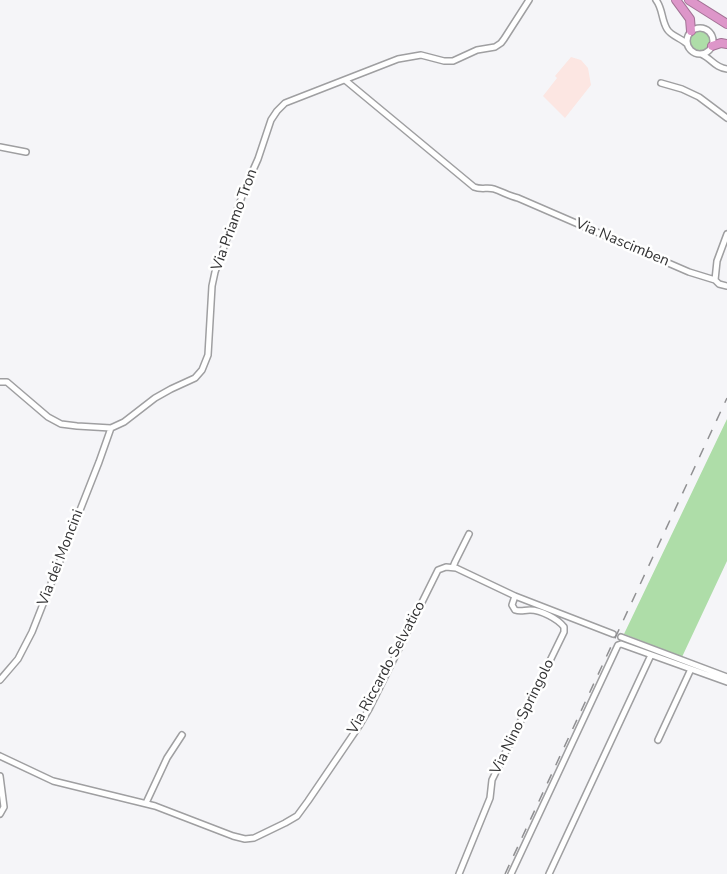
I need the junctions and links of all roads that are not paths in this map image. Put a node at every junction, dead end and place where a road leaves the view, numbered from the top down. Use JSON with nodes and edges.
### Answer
{"nodes":[{"id":1,"x":529,"y":0,"type":"edge"},
{"id":2,"x":656,"y":0,"type":"edge"},
{"id":3,"x":676,"y":0,"type":"edge"},
{"id":4,"x":689,"y":0,"type":"edge"},
{"id":5,"x":699,"y":0,"type":"edge"},
{"id":6,"x":727,"y":18,"type":"edge"},
{"id":7,"x":727,"y":24,"type":"edge"},
{"id":8,"x":691,"y":32,"type":"junction"},
{"id":9,"x":675,"y":35,"type":"junction"},
{"id":10,"x":687,"y":44,"type":"junction"},
{"id":11,"x":727,"y":44,"type":"edge"},
{"id":12,"x":712,"y":47,"type":"junction"},
{"id":13,"x":700,"y":54,"type":"junction"},
{"id":14,"x":712,"y":61,"type":"junction"},
{"id":15,"x":727,"y":69,"type":"edge"},
{"id":16,"x":345,"y":80,"type":"junction"},
{"id":17,"x":662,"y":83,"type":"dead end"},
{"id":18,"x":727,"y":118,"type":"edge"},
{"id":19,"x":0,"y":147,"type":"edge"},
{"id":20,"x":26,"y":152,"type":"dead end"},
{"id":21,"x":727,"y":234,"type":"edge"},
{"id":22,"x":715,"y":280,"type":"junction"},
{"id":23,"x":727,"y":286,"type":"edge"},
{"id":24,"x":0,"y":382,"type":"edge"},
{"id":25,"x":111,"y":428,"type":"junction"},
{"id":26,"x":469,"y":534,"type":"dead end"},
{"id":27,"x":453,"y":567,"type":"junction"},
{"id":28,"x":515,"y":596,"type":"junction"},
{"id":29,"x":613,"y":634,"type":"dead end"},
{"id":30,"x":621,"y":637,"type":"dead end"},
{"id":31,"x":651,"y":655,"type":"junction"},
{"id":32,"x":691,"y":669,"type":"junction"},
{"id":33,"x":727,"y":677,"type":"edge"},
{"id":34,"x":0,"y":681,"type":"edge"},
{"id":35,"x":727,"y":682,"type":"edge"},
{"id":36,"x":183,"y":735,"type":"dead end"},
{"id":37,"x":658,"y":741,"type":"dead end"},
{"id":38,"x":0,"y":756,"type":"edge"},
{"id":39,"x":0,"y":776,"type":"edge"},
{"id":40,"x":146,"y":803,"type":"junction"},
{"id":41,"x":0,"y":814,"type":"edge"},
{"id":42,"x":459,"y":874,"type":"edge"},
{"id":43,"x":511,"y":874,"type":"edge"},
{"id":44,"x":549,"y":874,"type":"edge"}],
"edges":[{"from":1,"to":16,"type":"street","name":"Via Priamo Tron"},
{"from":2,"to":9,"type":"street"},
{"from":3,"to":8,"type":"highway"},
{"from":4,"to":7,"type":"highway"},
{"from":5,"to":6,"type":"highway"},
{"from":8,"to":9,"type":"street"},
{"from":8,"to":10,"type":"street"},
{"from":8,"to":12,"type":"street"},
{"from":9,"to":10,"type":"street"},
{"from":10,"to":13,"type":"street"},
{"from":11,"to":12,"type":"highway"},
{"from":12,"to":13,"type":"street"},
{"from":12,"to":14,"type":"street"},
{"from":13,"to":14,"type":"street"},
{"from":14,"to":15,"type":"street"},
{"from":16,"to":22,"type":"street","name":"Via Nascimben"},
{"from":16,"to":25,"type":"street","name":"Via Priamo Tron"},
{"from":17,"to":18,"type":"street"},
{"from":19,"to":20,"type":"street"},
{"from":21,"to":22,"type":"street"},
{"from":22,"to":23,"type":"street","name":"Via Nascimben"},
{"from":24,"to":25,"type":"street"},
{"from":25,"to":34,"type":"street","name":"Via dei Moncini"},
{"from":26,"to":27,"type":"street"},
{"from":27,"to":28,"type":"street"},
{"from":27,"to":40,"type":"street","name":"Via Riccardo Selvatico"},
{"from":28,"to":29,"type":"street"},
{"from":28,"to":42,"type":"street","name":"Via Nino Springolo"},
{"from":30,"to":33,"type":"street"},
{"from":31,"to":32,"type":"street"},
{"from":31,"to":43,"type":"street"},
{"from":31,"to":44,"type":"street"},
{"from":32,"to":35,"type":"street"},
{"from":32,"to":37,"type":"street"},
{"from":36,"to":40,"type":"street"},
{"from":38,"to":40,"type":"street","name":"Via Riccardo Selvatico"},
{"from":39,"to":41,"type":"street"}]}
